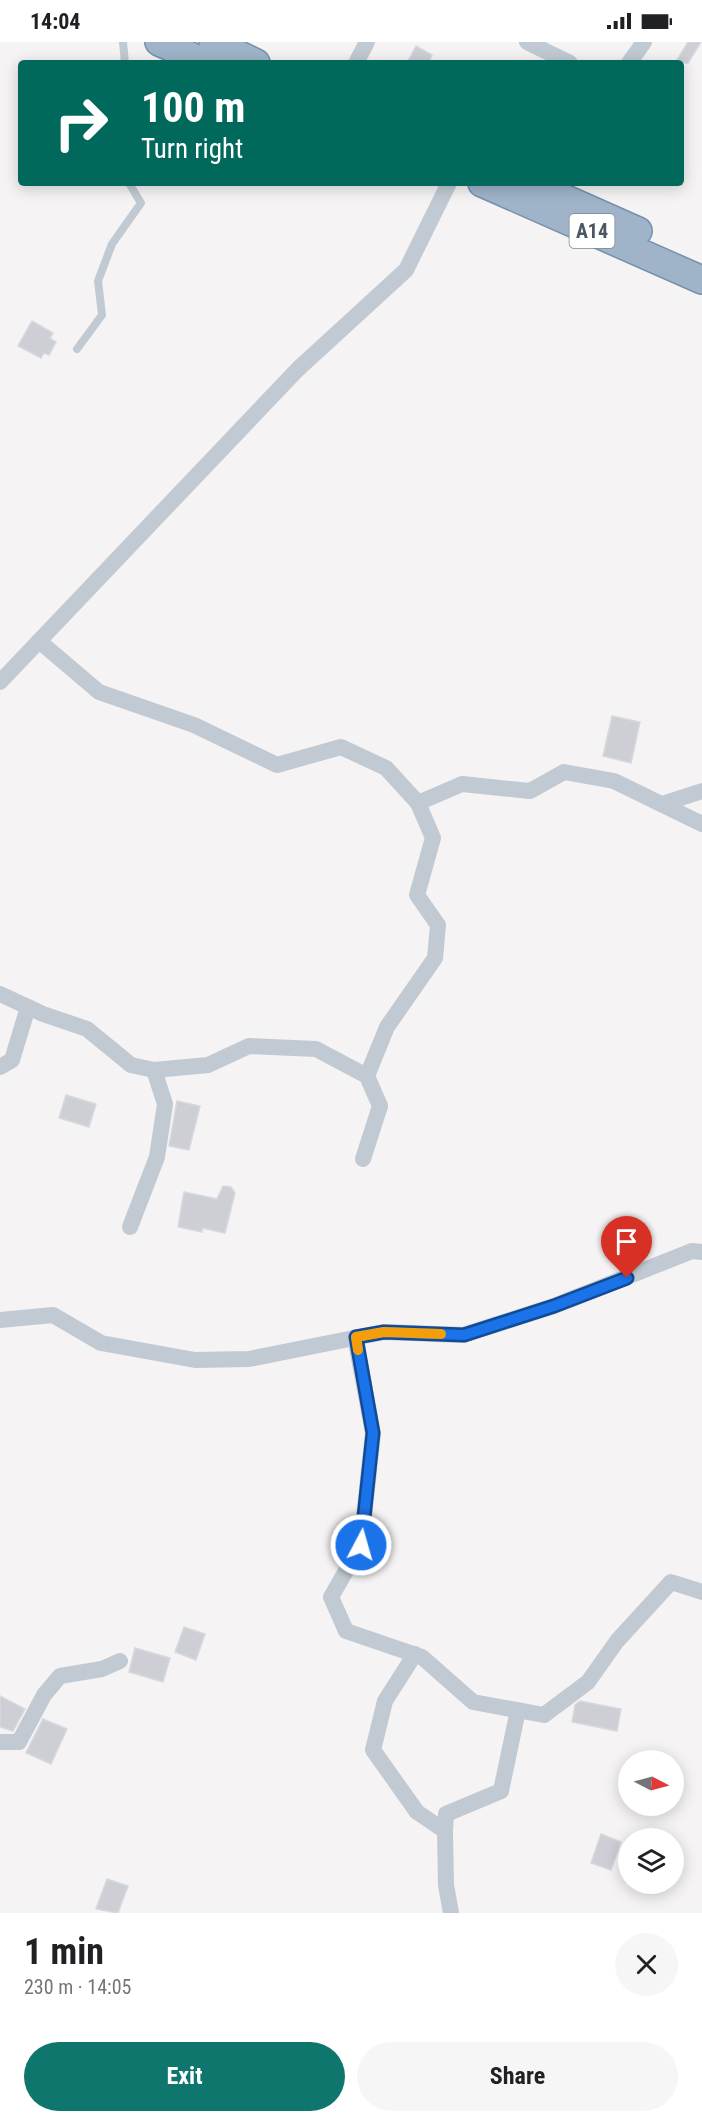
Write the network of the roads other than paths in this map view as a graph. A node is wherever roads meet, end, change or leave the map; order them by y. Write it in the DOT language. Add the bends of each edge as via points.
graph roads {
  1 [pos="123,42"];
  2 [pos="159,42"];
  3 [pos="213,42"];
  4 [pos="367,42"];
  5 [pos="527,42"];
  6 [pos="644,42"];
  7 [pos="124,60"];
  8 [pos="199,60"];
  9 [pos="250,60"];
  10 [pos="358,60"];
  11 [pos="564,60"];
  12 [pos="631,60"];
  13 [pos="131,186"];
  14 [pos="448,186"];
  15 [pos="489,186"];
  16 [pos="537,186"];
  17 [pos="702,259"];
  18 [pos="702,280"];
  19 [pos="77,349"];
  20 [pos="39,641"];
  21 [pos="0,682"];
  22 [pos="702,791"];
  23 [pos="418,803"];
  24 [pos="662,804"];
  25 [pos="702,824"];
  26 [pos="0,994"];
  27 [pos="27,1007"];
  28 [pos="0,1067"];
  29 [pos="154,1070"];
  30 [pos="367,1076"];
  31 [pos="363,1159"];
  32 [pos="130,1227"];
  33 [pos="702,1252"];
  34 [pos="0,1320"];
  35 [pos="356,1337"];
  36 [pos="702,1592"];
  37 [pos="415,1654"];
  38 [pos="120,1660"];
  39 [pos="519,1710"];
  40 [pos="0,1742"];
  41 [pos="445,1831"];
  42 [pos="451,1913"];
  1 -- 7 [label="lane"];
  2 -- 8 [label="highway"];
  3 -- 9 [label="highway"];
  4 -- 10 [label="street"];
  5 -- 11 [label="street"];
  6 -- 12 [label="street"];
  13 -- 19 [label="lane" via="141,203 112,244 98,281 102,315"];
  14 -- 20 [label="street" via="406,270 298,369"];
  15 -- 18 [label="highway, A14"];
  16 -- 17 [label="highway"];
  20 -- 21 [label="street"];
  20 -- 23 [label="street" via="99,692 194,725 277,765 341,747 386,768"];
  22 -- 24 [label="street"];
  23 -- 24 [label="street" via="462,784 530,791 564,772 614,781"];
  23 -- 30 [label="street" via="434,838 417,895 438,925 435,958 387,1027"];
  24 -- 25 [label="street"];
  26 -- 27 [label="street"];
  27 -- 28 [label="street" via="12,1060"];
  27 -- 29 [label="street" via="87,1029 131,1065"];
  29 -- 30 [label="street" via="208,1065 249,1046 260,1046 316,1049"];
  29 -- 32 [label="street" via="165,1104 157,1156"];
  30 -- 31 [label="street" via="380,1106"];
  33 -- 35 [label="street" via="692,1251 554,1306 464,1335 384,1332"];
  34 -- 35 [label="street" via="53,1315 101,1343 195,1360 249,1359"];
  35 -- 37 [label="street" via="372,1444 361,1545 331,1597 346,1631"];
  36 -- 39 [label="street" via="671,1582 617,1641 588,1682 544,1715"];
  37 -- 39 [label="street" via="473,1702"];
  37 -- 41 [label="street" via="385,1701 373,1750 417,1812"];
  38 -- 40 [label="street" via="102,1669 60,1676 44,1695 19,1742"];
  39 -- 41 [label="street" via="501,1791 446,1814"];
  41 -- 42 [label="street"];
}
